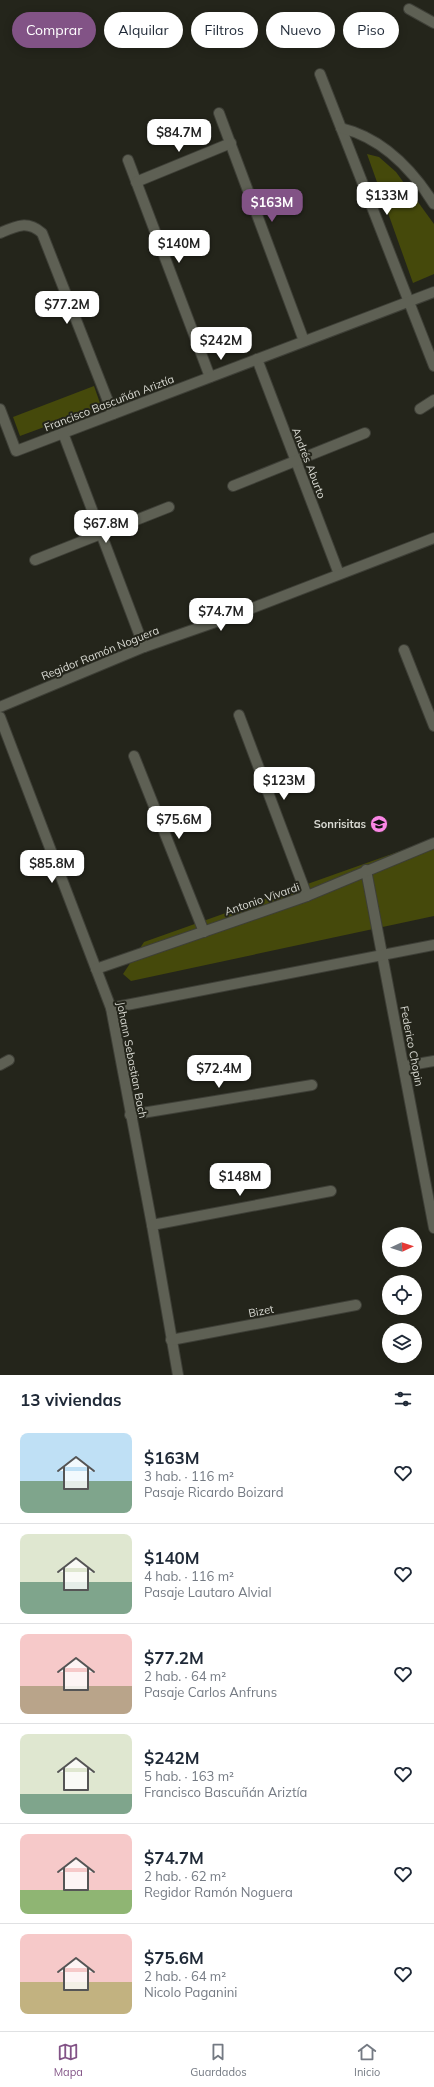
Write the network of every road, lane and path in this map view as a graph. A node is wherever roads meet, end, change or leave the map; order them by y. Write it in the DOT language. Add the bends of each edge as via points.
graph roads {
  1 [pos="409,9"];
  2 [pos="434,23"];
  3 [pos="320,74"];
  4 [pos="219,113"];
  5 [pos="341,128"];
  6 [pos="231,143"];
  7 [pos="128,160"];
  8 [pos="136,182"];
  9 [pos="434,204"];
  10 [pos="0,233"];
  11 [pos="434,292"];
  12 [pos="408,302"];
  13 [pos="304,342"];
  14 [pos="257,359"];
  15 [pos="434,366"];
  16 [pos="210,377"];
  17 [pos="434,400"];
  18 [pos="0,409"];
  19 [pos="420,409"];
  20 [pos="113,414"];
  21 [pos="63,433"];
  22 [pos="365,433"];
  23 [pos="296,461"];
  24 [pos="233,486"];
  25 [pos="169,507"];
  26 [pos="102,534"];
  27 [pos="434,538"];
  28 [pos="35,560"];
  29 [pos="339,574"];
  30 [pos="144,647"];
  31 [pos="404,650"];
  32 [pos="0,706"];
  33 [pos="239,715"];
  34 [pos="0,717"];
  35 [pos="434,726"];
  36 [pos="134,756"];
  37 [pos="434,844"];
  38 [pos="366,870"];
  39 [pos="307,896"];
  40 [pos="204,932"];
  41 [pos="434,945"];
  42 [pos="381,955"];
  43 [pos="96,969"];
  44 [pos="111,1008"];
  45 [pos="434,1061"];
  46 [pos="405,1066"];
  47 [pos="312,1085"];
  48 [pos="130,1115"];
  49 [pos="430,1174"];
  50 [pos="331,1191"];
  51 [pos="152,1225"];
  52 [pos="434,1228"];
  53 [pos="356,1305"];
  54 [pos="171,1340"];
  55 [pos="178,1375"];
  1 -- 2 [label="street"];
  3 -- 5 [label="street"];
  4 -- 6 [label="street"];
  5 -- 9 [label="street" via="364,135 390,152 418,180"];
  5 -- 12 [label="street"];
  6 -- 8 [label="street"];
  6 -- 13 [label="street"];
  7 -- 8 [label="street"];
  8 -- 16 [label="street"];
  10 -- 20 [label="street" via="20,225 31,226 42,233"];
  11 -- 12 [label="street, Francisco Bascuñán Ariztía"];
  12 -- 13 [label="street, Francisco Bascuñán Ariztía"];
  12 -- 15 [label="street"];
  13 -- 14 [label="street, Francisco Bascuñán Ariztía"];
  14 -- 16 [label="street, Francisco Bascuñán Ariztía"];
  14 -- 23 [label="street, Andrés Aburto"];
  16 -- 20 [label="street, Francisco Bascuñán Ariztía"];
  17 -- 19 [label="street"];
  18 -- 21 [label="street, Francisco Bascuñán Ariztía" via="16,451"];
  20 -- 21 [label="street, Francisco Bascuñán Ariztía"];
  21 -- 26 [label="street"];
  22 -- 23 [label="street"];
  23 -- 24 [label="street"];
  23 -- 29 [label="street, Andrés Aburto"];
  25 -- 26 [label="street"];
  26 -- 28 [label="street"];
  26 -- 30 [label="street"];
  27 -- 29 [label="street, Regidor Ramón Noguera"];
  29 -- 30 [label="street, Regidor Ramón Noguera"];
  30 -- 32 [label="street, Regidor Ramón Noguera"];
  31 -- 35 [label="street"];
  33 -- 39 [label="street"];
  34 -- 43 [label="street, Johann Sebastian Bach"];
  36 -- 40 [label="street"];
  37 -- 38 [label="street, Antonio Vivardi"];
  38 -- 39 [label="street, Antonio Vivardi"];
  38 -- 42 [label="street, Federico Chopin"];
  39 -- 40 [label="street, Antonio Vivardi"];
  40 -- 43 [label="street, Antonio Vivardi"];
  41 -- 42 [label="street"];
  42 -- 44 [label="street"];
  42 -- 46 [label="street, Federico Chopin"];
  43 -- 44 [label="street, Johann Sebastian Bach"];
  44 -- 48 [label="street, Johann Sebastian Bach"];
  45 -- 46 [label="street"];
  46 -- 49 [label="street, Federico Chopin"];
  47 -- 48 [label="street"];
  48 -- 51 [label="street, Johann Sebastian Bach"];
  49 -- 52 [label="street, Federico Chopin"];
  50 -- 51 [label="street"];
  51 -- 54 [label="street, Johann Sebastian Bach"];
  53 -- 54 [label="street, Bizet"];
  54 -- 55 [label="street, Johann Sebastian Bach"];
}
